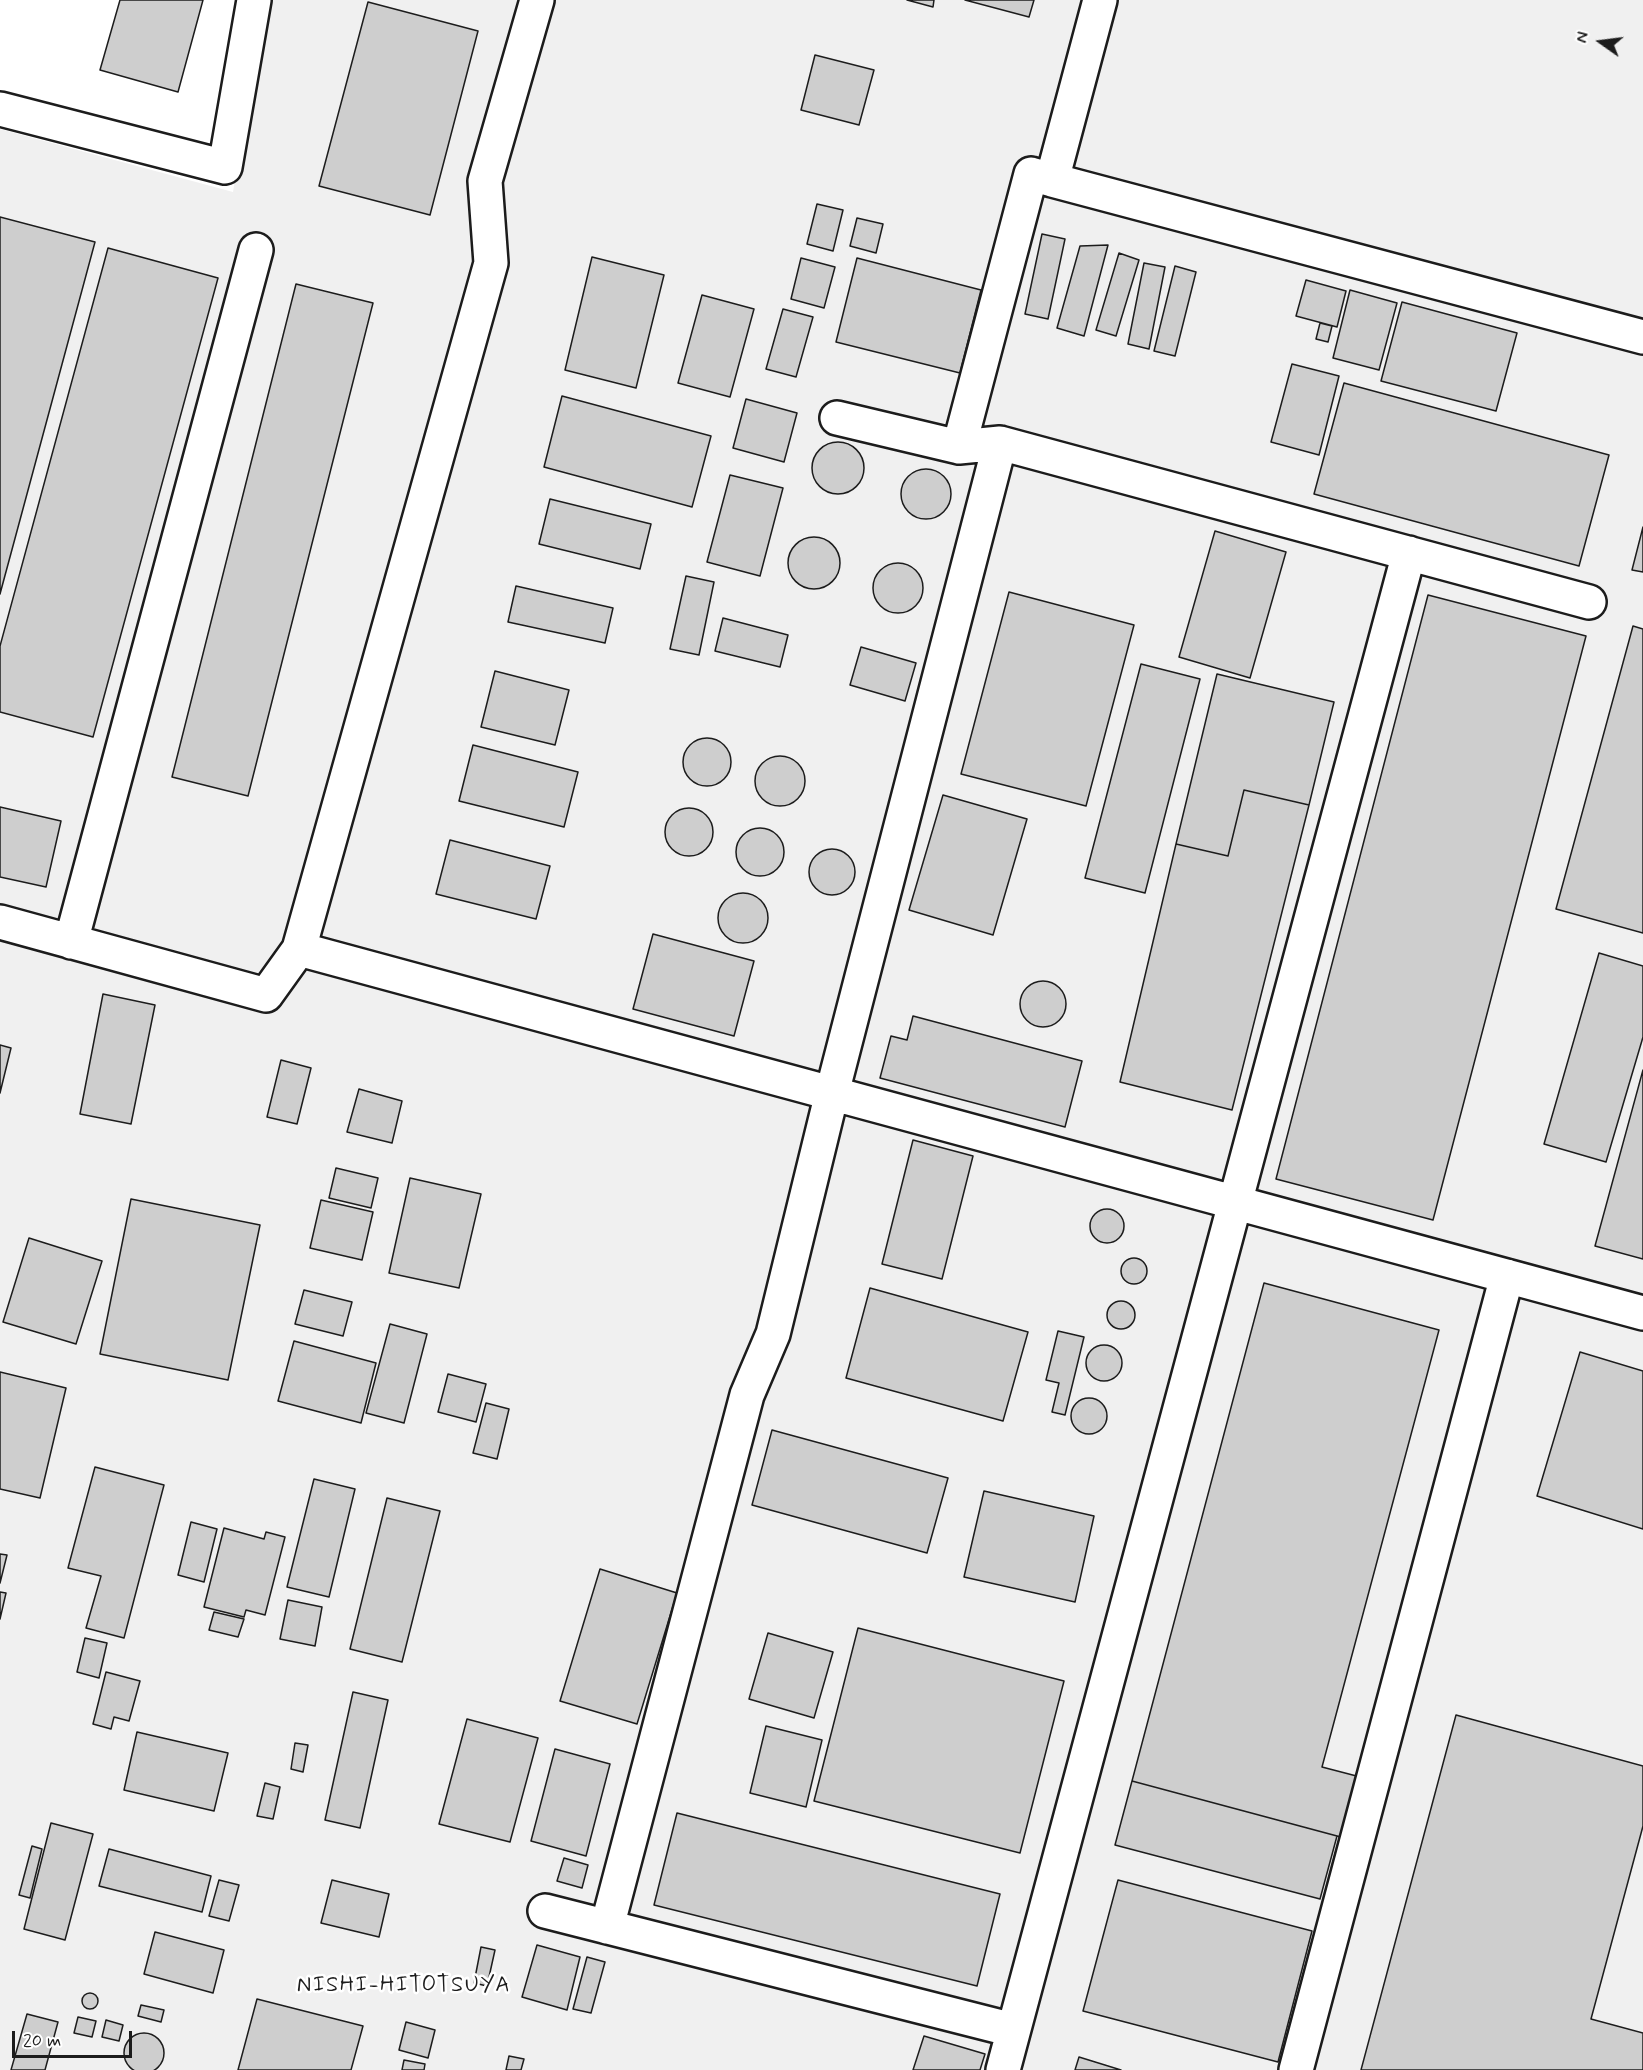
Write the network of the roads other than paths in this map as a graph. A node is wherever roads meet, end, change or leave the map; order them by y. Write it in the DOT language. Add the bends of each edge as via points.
graph roads {
  1 [pos="254,0"];
  2 [pos="537,0"];
  3 [pos="1100,0"];
  4 [pos="0,109"];
  5 [pos="1052,180"];
  6 [pos="256,250"];
  7 [pos="1643,337"];
  8 [pos="837,418"];
  9 [pos="1000,443"];
  10 [pos="959,447"];
  11 [pos="1409,553"];
  12 [pos="1588,602"];
  13 [pos="0,922"];
  14 [pos="71,942"];
  15 [pos="299,949"];
  16 [pos="832,1094"];
  17 [pos="1235,1202"];
  18 [pos="1506,1276"];
  19 [pos="1643,1312"];
  20 [pos="545,1911"];
  21 [pos="606,1927"];
  22 [pos="1013,2030"];
  23 [pos="1003,2070"];
  24 [pos="1296,2070"];
  1 -- 4 [label="street" via="225,167"];
  2 -- 15 [label="street" via="486,181 491,262"];
  3 -- 5 [label="street"];
  5 -- 7 [label="street"];
  5 -- 10 [label="street" via="1031,174"];
  6 -- 14 [label="street"];
  8 -- 10 [label="street"];
  9 -- 10 [label="street"];
  9 -- 11 [label="street"];
  9 -- 16 [label="street"];
  11 -- 12 [label="street"];
  11 -- 17 [label="street"];
  13 -- 14 [label="street"];
  14 -- 15 [label="street" via="266,995"];
  15 -- 16 [label="street"];
  16 -- 17 [label="street"];
  16 -- 21 [label="street" via="774,1334 747,1395"];
  17 -- 18 [label="street"];
  17 -- 22 [label="street"];
  18 -- 19 [label="street"];
  18 -- 24 [label="street"];
  20 -- 21 [label="street"];
  21 -- 22 [label="street"];
  22 -- 23 [label="street"];
}
